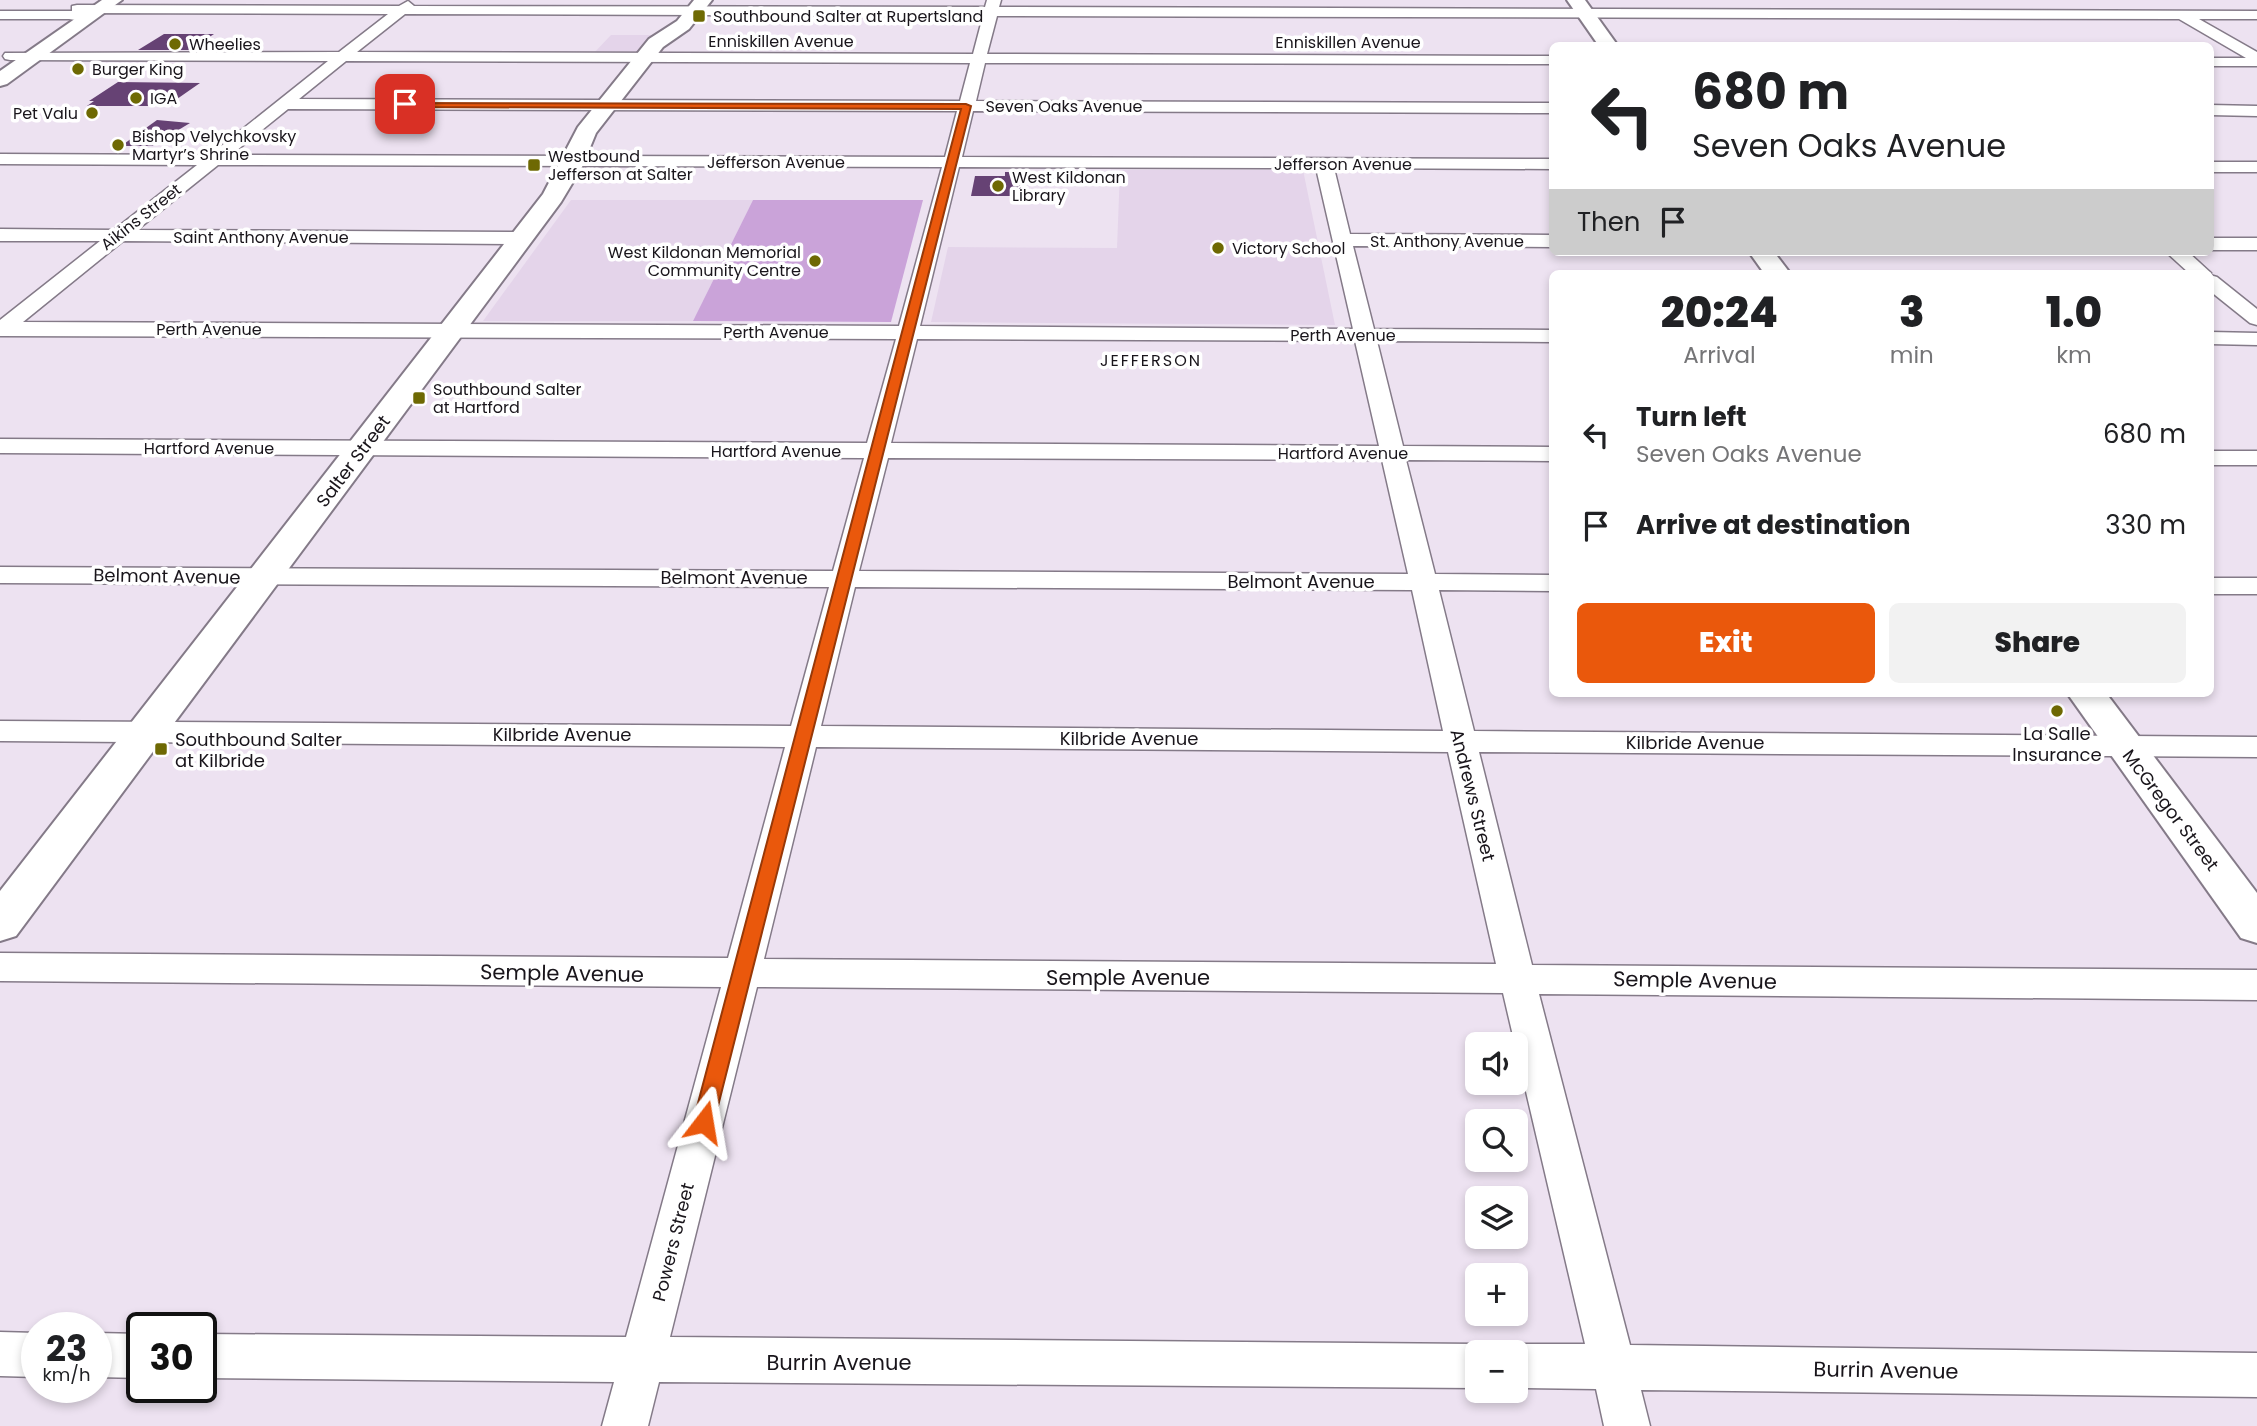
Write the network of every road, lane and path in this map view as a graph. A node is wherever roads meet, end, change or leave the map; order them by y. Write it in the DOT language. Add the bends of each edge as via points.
graph roads {
  1 [pos="2157,0"];
  2 [pos="409,5"];
  3 [pos="700,5"];
  4 [pos="992,6"];
  5 [pos="1581,6"];
  6 [pos="85,12"];
  7 [pos="0,15"];
  8 [pos="2182,15"];
  9 [pos="2257,15"];
  10 [pos="0,21"];
  11 [pos="1606,42"];
  12 [pos="35,56"];
  13 [pos="342,57"];
  14 [pos="643,57"];
  15 [pos="979,59"];
  16 [pos="5,60"];
  17 [pos="2257,60"];
  18 [pos="1549,61"];
  19 [pos="2214,62"];
  20 [pos="0,80"];
  21 [pos="282,104"];
  22 [pos="607,105"];
  23 [pos="966,106"];
  24 [pos="1549,108"];
  25 [pos="2214,110"];
  26 [pos="2257,111"];
  27 [pos="0,159"];
  28 [pos="214,159"];
  29 [pos="573,162"];
  30 [pos="952,162"];
  31 [pos="1324,164"];
  32 [pos="1549,164"];
  33 [pos="2214,167"];
  34 [pos="2257,167"];
  35 [pos="0,235"];
  36 [pos="117,236"];
  37 [pos="522,238"];
  38 [pos="1342,240"];
  39 [pos="1549,241"];
  40 [pos="2214,243"];
  41 [pos="2257,244"];
  42 [pos="1764,256"];
  43 [pos="2181,256"];
  44 [pos="1775,270"];
  45 [pos="2197,270"];
  46 [pos="2214,284"];
  47 [pos="2257,319"];
  48 [pos="1,329"];
  49 [pos="452,331"];
  50 [pos="908,333"];
  51 [pos="1365,335"];
  52 [pos="1549,336"];
  53 [pos="2214,338"];
  54 [pos="2257,339"];
  55 [pos="0,446"];
  56 [pos="362,448"];
  57 [pos="877,452"];
  58 [pos="1391,453"];
  59 [pos="1549,454"];
  60 [pos="2214,458"];
  61 [pos="2257,458"];
  62 [pos="0,575"];
  63 [pos="264,577"];
  64 [pos="845,577"];
  65 [pos="1423,582"];
  66 [pos="1549,583"];
  67 [pos="2214,586"];
  68 [pos="2257,586"];
  69 [pos="2089,697"];
  70 [pos="0,731"];
  71 [pos="146,732"];
  72 [pos="804,736"];
  73 [pos="1460,740"];
  74 [pos="2123,745"];
  75 [pos="2257,747"];
  76 [pos="0,924"];
  77 [pos="2257,926"];
  78 [pos="0,967"];
  79 [pos="742,975"];
  80 [pos="1517,978"];
  81 [pos="2257,985"];
  82 [pos="0,1354"];
  83 [pos="21,1354"];
  84 [pos="217,1356"];
  85 [pos="642,1360"];
  86 [pos="1465,1366"];
  87 [pos="1528,1366"];
  88 [pos="1613,1367"];
  89 [pos="2257,1375"];
  90 [pos="625,1426"];
  91 [pos="1627,1426"];
  1 -- 8 [label="street"];
  2 -- 3 [label="street"];
  2 -- 6 [label="street"];
  2 -- 13 [label="street, Aikins Street"];
  3 -- 4 [label="street"];
  3 -- 14 [label="main road, Salter Street"];
  4 -- 5 [label="street"];
  4 -- 15 [label="street, Powers Street"];
  5 -- 8 [label="street"];
  5 -- 11 [label="main road"];
  6 -- 7 [label="street"];
  6 -- 10 [label="street"];
  6 -- 12 [label="main road"];
  6 -- 16 [label="main road"];
  8 -- 9 [label="street"];
  8 -- 17 [label="street"];
  12 -- 13 [label="street, Enniskillen Avenue"];
  12 -- 16 [label="street, Enniskillen Avenue"];
  12 -- 20 [label="main road"];
  13 -- 14 [label="street, Enniskillen Avenue"];
  13 -- 21 [label="street, Aikins Street"];
  14 -- 15 [label="street, Enniskillen Avenue"];
  14 -- 22 [label="main road, Salter Street"];
  15 -- 18 [label="street, Enniskillen Avenue"];
  15 -- 23 [label="street, Powers Street"];
  17 -- 19 [label="street"];
  21 -- 22 [label="street, Seven Oaks Avenue"];
  21 -- 28 [label="street, Aikins Street"];
  22 -- 23 [label="street, Seven Oaks Avenue"];
  22 -- 29 [label="main road, Salter Street" via="586,132"];
  23 -- 24 [label="street, Seven Oaks Avenue"];
  23 -- 30 [label="street, Powers Street"];
  25 -- 26 [label="street"];
  27 -- 28 [label="street, Jefferson Avenue"];
  28 -- 29 [label="street, Jefferson Avenue"];
  28 -- 36 [label="street, Aikins Street"];
  29 -- 30 [label="street, Jefferson Avenue"];
  29 -- 37 [label="main road, Salter Street"];
  30 -- 31 [label="street, Jefferson Avenue"];
  30 -- 50 [label="street, Powers Street"];
  31 -- 32 [label="street, Jefferson Avenue"];
  31 -- 38 [label="street, Andrews Street"];
  33 -- 34 [label="street"];
  35 -- 36 [label="street, Saint Anthony Avenue"];
  36 -- 37 [label="street, Saint Anthony Avenue"];
  36 -- 48 [label="street, Aikins Street"];
  37 -- 49 [label="main road, Salter Street"];
  38 -- 39 [label="street, St. Anthony Avenue"];
  38 -- 51 [label="street, Andrews Street"];
  40 -- 41 [label="street"];
  42 -- 44 [label="main road"];
  43 -- 45 [label="street"];
  46 -- 47 [label="street"];
  48 -- 49 [label="street, Perth Avenue"];
  49 -- 50 [label="street, Perth Avenue"];
  49 -- 56 [label="main road, Salter Street"];
  50 -- 51 [label="street, Perth Avenue"];
  50 -- 57 [label="street, Powers Street"];
  51 -- 52 [label="street, Perth Avenue"];
  51 -- 58 [label="street, Andrews Street"];
  53 -- 54 [label="street"];
  55 -- 56 [label="street, Hartford Avenue"];
  56 -- 57 [label="street, Hartford Avenue"];
  56 -- 63 [label="main road, Salter Street"];
  57 -- 58 [label="street, Hartford Avenue"];
  57 -- 64 [label="street, Powers Street"];
  58 -- 59 [label="street, Hartford Avenue"];
  58 -- 65 [label="street, Andrews Street"];
  60 -- 61 [label="street"];
  62 -- 63 [label="street, Belmont Avenue"];
  63 -- 64 [label="street, Belmont Avenue"];
  63 -- 71 [label="main road, Salter Street"];
  64 -- 65 [label="street, Belmont Avenue"];
  64 -- 72 [label="street, Powers Street"];
  65 -- 66 [label="street, Belmont Avenue"];
  65 -- 73 [label="street, Andrews Street"];
  67 -- 68 [label="street"];
  69 -- 74 [label="main road, McGregor Street"];
  70 -- 71 [label="street, Kilbride Avenue"];
  71 -- 72 [label="street, Kilbride Avenue"];
  71 -- 76 [label="main road, Salter Street"];
  72 -- 73 [label="street, Kilbride Avenue"];
  72 -- 79 [label="street, Powers Street"];
  73 -- 74 [label="street, Kilbride Avenue"];
  73 -- 80 [label="street, Andrews Street"];
  74 -- 75 [label="street, Kilbride Avenue"];
  74 -- 77 [label="main road, McGregor Street"];
  78 -- 79 [label="street, Semple Avenue"];
  79 -- 80 [label="street, Semple Avenue"];
  79 -- 85 [label="street, Powers Street"];
  80 -- 81 [label="street, Semple Avenue"];
  80 -- 88 [label="street, Andrews Street"];
  82 -- 83 [label="street"];
  84 -- 85 [label="street, Burrin Avenue"];
  85 -- 86 [label="street, Burrin Avenue"];
  85 -- 90 [label="street, Powers Street"];
  87 -- 88 [label="street, Burrin Avenue"];
  88 -- 89 [label="street, Burrin Avenue"];
  88 -- 91 [label="street, Andrews Street"];
}
